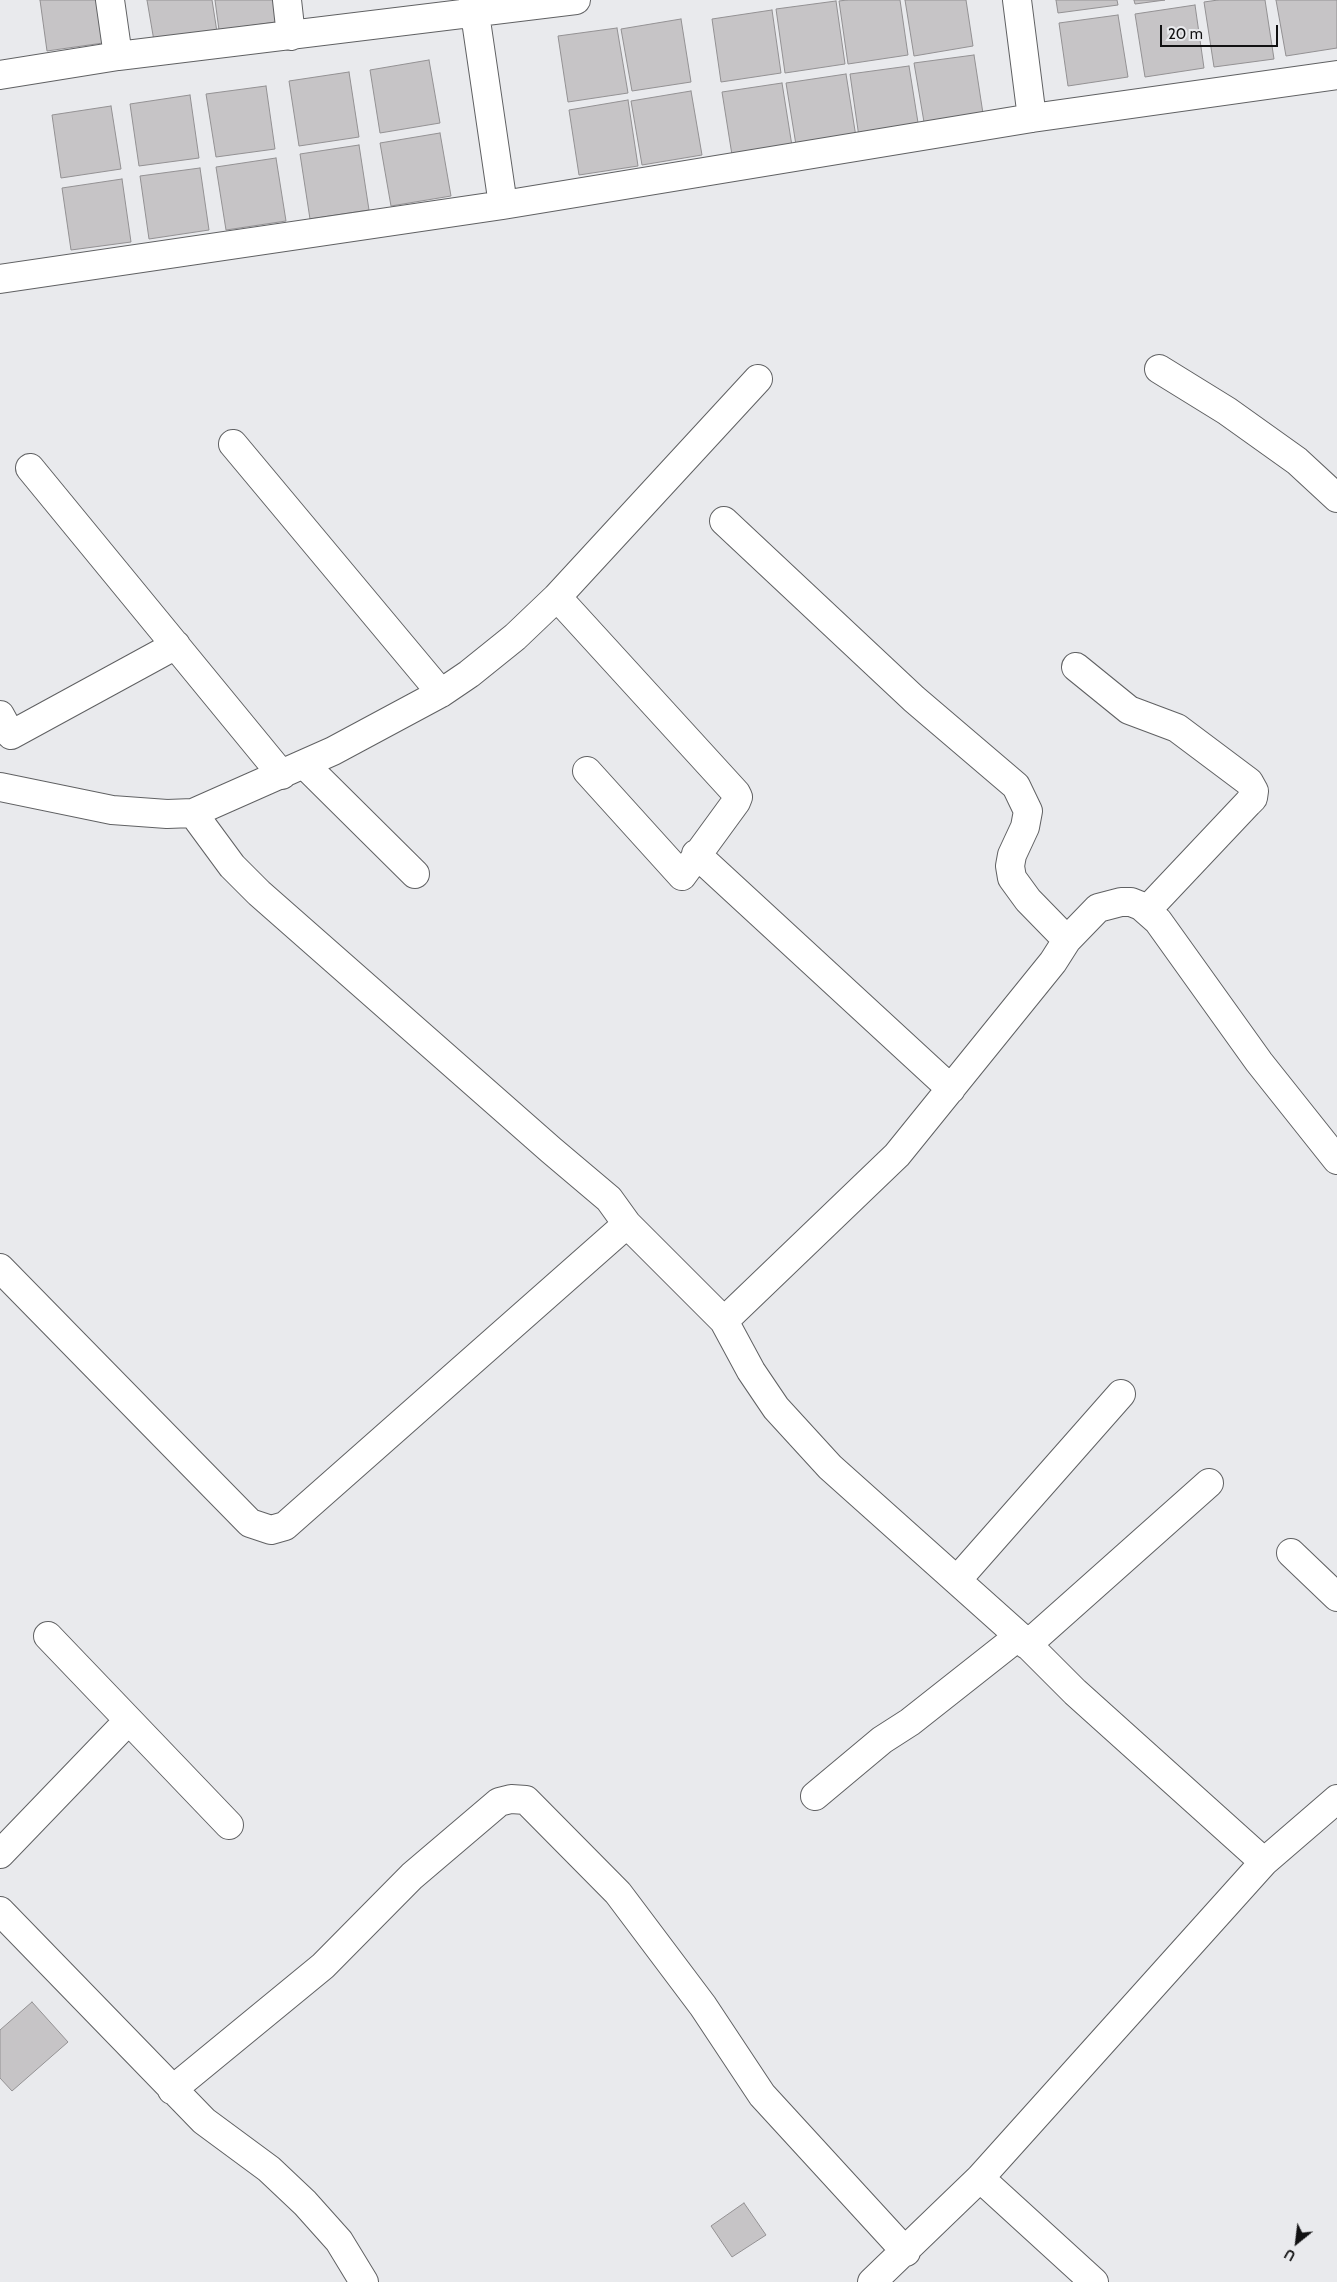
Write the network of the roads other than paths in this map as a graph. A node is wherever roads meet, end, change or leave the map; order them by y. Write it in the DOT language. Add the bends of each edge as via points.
graph roads {
  1 [pos="110,0"];
  2 [pos="287,0"];
  3 [pos="576,0"];
  4 [pos="1017,0"];
  5 [pos="473,6"];
  6 [pos="290,36"];
  7 [pos="118,56"];
  8 [pos="0,75"];
  9 [pos="1337,75"];
  10 [pos="1032,118"];
  11 [pos="503,205"];
  12 [pos="0,279"];
  13 [pos="1159,369"];
  14 [pos="758,379"];
  15 [pos="233,444"];
  16 [pos="30,468"];
  17 [pos="1337,498"];
  18 [pos="724,521"];
  19 [pos="557,597"];
  20 [pos="176,645"];
  21 [pos="1076,667"];
  22 [pos="440,693"];
  23 [pos="0,715"];
  24 [pos="293,770"];
  25 [pos="587,771"];
  26 [pos="0,786"];
  27 [pos="193,813"];
  28 [pos="696,854"];
  29 [pos="415,874"];
  30 [pos="1147,910"];
  31 [pos="1067,940"];
  32 [pos="951,1089"];
  33 [pos="1337,1160"];
  34 [pos="627,1224"];
  35 [pos="2,1275"];
  36 [pos="724,1321"];
  37 [pos="1120,1394"];
  38 [pos="1208,1483"];
  39 [pos="1291,1553"];
  40 [pos="957,1580"];
  41 [pos="1337,1597"];
  42 [pos="48,1636"];
  43 [pos="1023,1641"];
  44 [pos="128,1721"];
  45 [pos="815,1796"];
  46 [pos="1337,1799"];
  47 [pos="229,1824"];
  48 [pos="0,1854"];
  49 [pos="1264,1862"];
  50 [pos="0,1911"];
  51 [pos="172,2090"];
  52 [pos="980,2178"];
  53 [pos="906,2252"];
  54 [pos="364,2282"];
  55 [pos="872,2282"];
  56 [pos="1094,2282"];
  1 -- 7 [label="street"];
  2 -- 6 [label="street"];
  3 -- 5 [label="street"];
  4 -- 10 [label="street"];
  5 -- 6 [label="street"];
  5 -- 11 [label="street"];
  6 -- 7 [label="street"];
  7 -- 8 [label="street"];
  9 -- 10 [label="street"];
  10 -- 11 [label="street"];
  11 -- 12 [label="street"];
  13 -- 17 [label="street" via="1227,411 1297,461"];
  14 -- 19 [label="street"];
  15 -- 22 [label="street"];
  16 -- 20 [label="street"];
  18 -- 31 [label="street" via="914,699 1016,786 1028,811 1012,855 1012,878 1028,900"];
  19 -- 22 [label="street" via="470,674"];
  19 -- 28 [label="street" via="736,793 738,797 732,809"];
  20 -- 23 [label="street" via="12,735"];
  20 -- 24 [label="street"];
  21 -- 30 [label="street" via="1129,710 1177,728 1249,782 1254,791 1253,798"];
  22 -- 24 [label="street"];
  24 -- 27 [label="street"];
  24 -- 29 [label="street"];
  25 -- 28 [label="street" via="682,876"];
  26 -- 27 [label="street" via="112,810"];
  27 -- 34 [label="street" via="232,866 259,893 609,1199"];
  28 -- 32 [label="street"];
  30 -- 31 [label="street" via="1131,902 1098,908"];
  30 -- 33 [label="street"];
  31 -- 32 [label="street"];
  32 -- 36 [label="street" via="897,1155"];
  34 -- 35 [label="street" via="285,1526 271,1530 250,1524"];
  34 -- 36 [label="street"];
  36 -- 40 [label="street" via="751,1372 776,1408 830,1467"];
  37 -- 40 [label="street"];
  38 -- 43 [label="street"];
  39 -- 41 [label="street"];
  40 -- 43 [label="street"];
  42 -- 44 [label="street"];
  43 -- 45 [label="street" via="882,1740"];
  43 -- 49 [label="street"];
  44 -- 47 [label="street"];
  44 -- 48 [label="street"];
  46 -- 49 [label="street"];
  49 -- 52 [label="street"];
  50 -- 51 [label="street"];
  51 -- 53 [label="street" via="323,1966 412,1876 499,1802 526,1800 618,1893 703,2006 762,2095"];
  51 -- 54 [label="street" via="204,2121 269,2169 305,2203 339,2241"];
  52 -- 53 [label="street"];
  52 -- 56 [label="street"];
  53 -- 55 [label="street"];
}
